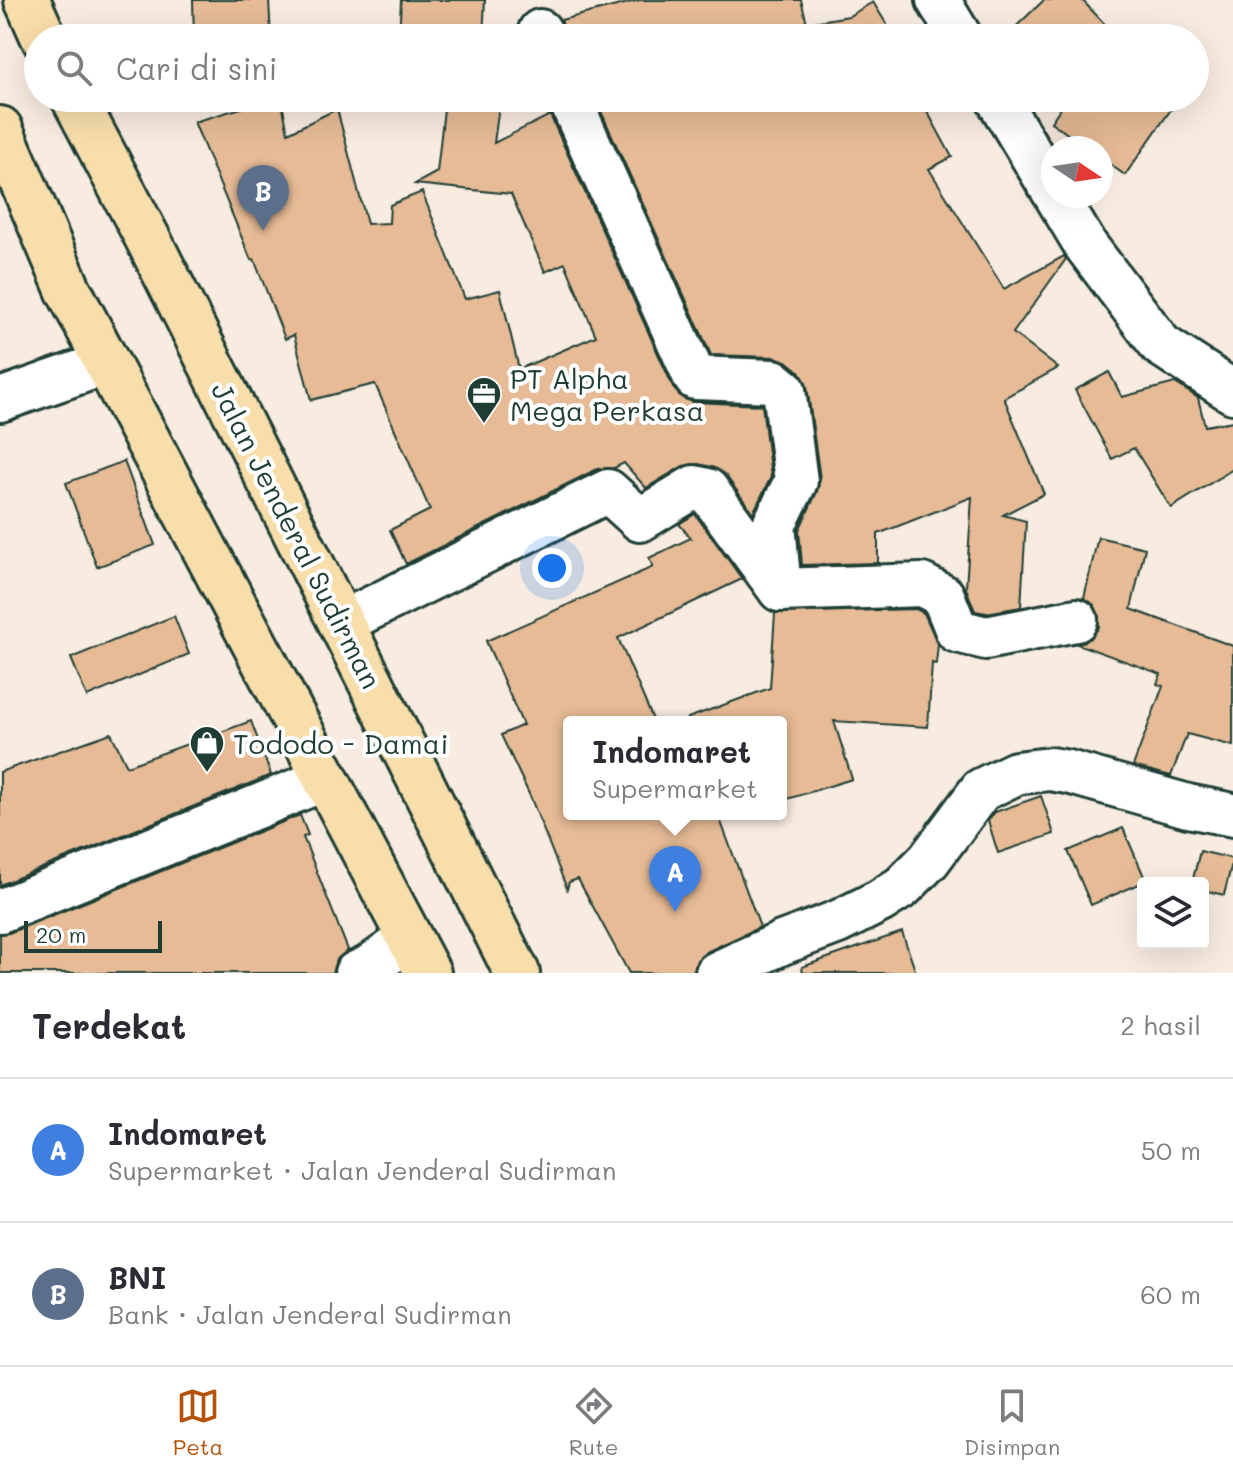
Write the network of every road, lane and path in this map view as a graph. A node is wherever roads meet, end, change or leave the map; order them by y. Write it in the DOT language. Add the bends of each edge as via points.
graph roads {
  1 [pos="27,0"];
  2 [pos="938,0"];
  3 [pos="38,24"];
  4 [pos="953,24"];
  5 [pos="81,112"];
  6 [pos="575,112"];
  7 [pos="1005,112"];
  8 [pos="0,129"];
  9 [pos="1041,171"];
  10 [pos="1063,208"];
  11 [pos="106,363"];
  12 [pos="1233,392"];
  13 [pos="0,400"];
  14 [pos="780,590"];
  15 [pos="1076,620"];
  16 [pos="341,623"];
  17 [pos="325,779"];
  18 [pos="1233,815"];
  19 [pos="0,911"];
  20 [pos="419,956"];
  21 [pos="356,973"];
  22 [pos="517,973"];
  23 [pos="717,973"];
  1 -- 3 [label="highway"];
  2 -- 4 [label="street"];
  5 -- 16 [label="highway, Jalan Jenderal Sudirman"];
  6 -- 14 [label="street" via="695,378 773,381 784,390 796,481 774,525"];
  7 -- 9 [label="street"];
  8 -- 11 [label="highway" via="68,289"];
  10 -- 12 [label="street" via="1161,345"];
  11 -- 13 [label="street"];
  11 -- 17 [label="highway"];
  14 -- 15 [label="street" via="922,585 943,596 957,631 986,638"];
  14 -- 16 [label="street" via="707,490 694,487 640,520 608,491"];
  16 -- 22 [label="highway, Jalan Jenderal Sudirman"];
  17 -- 19 [label="street"];
  17 -- 20 [label="highway"];
  18 -- 23 [label="street" via="1068,772 1016,773 981,790 902,887 838,922"];
  20 -- 21 [label="street"];
}
